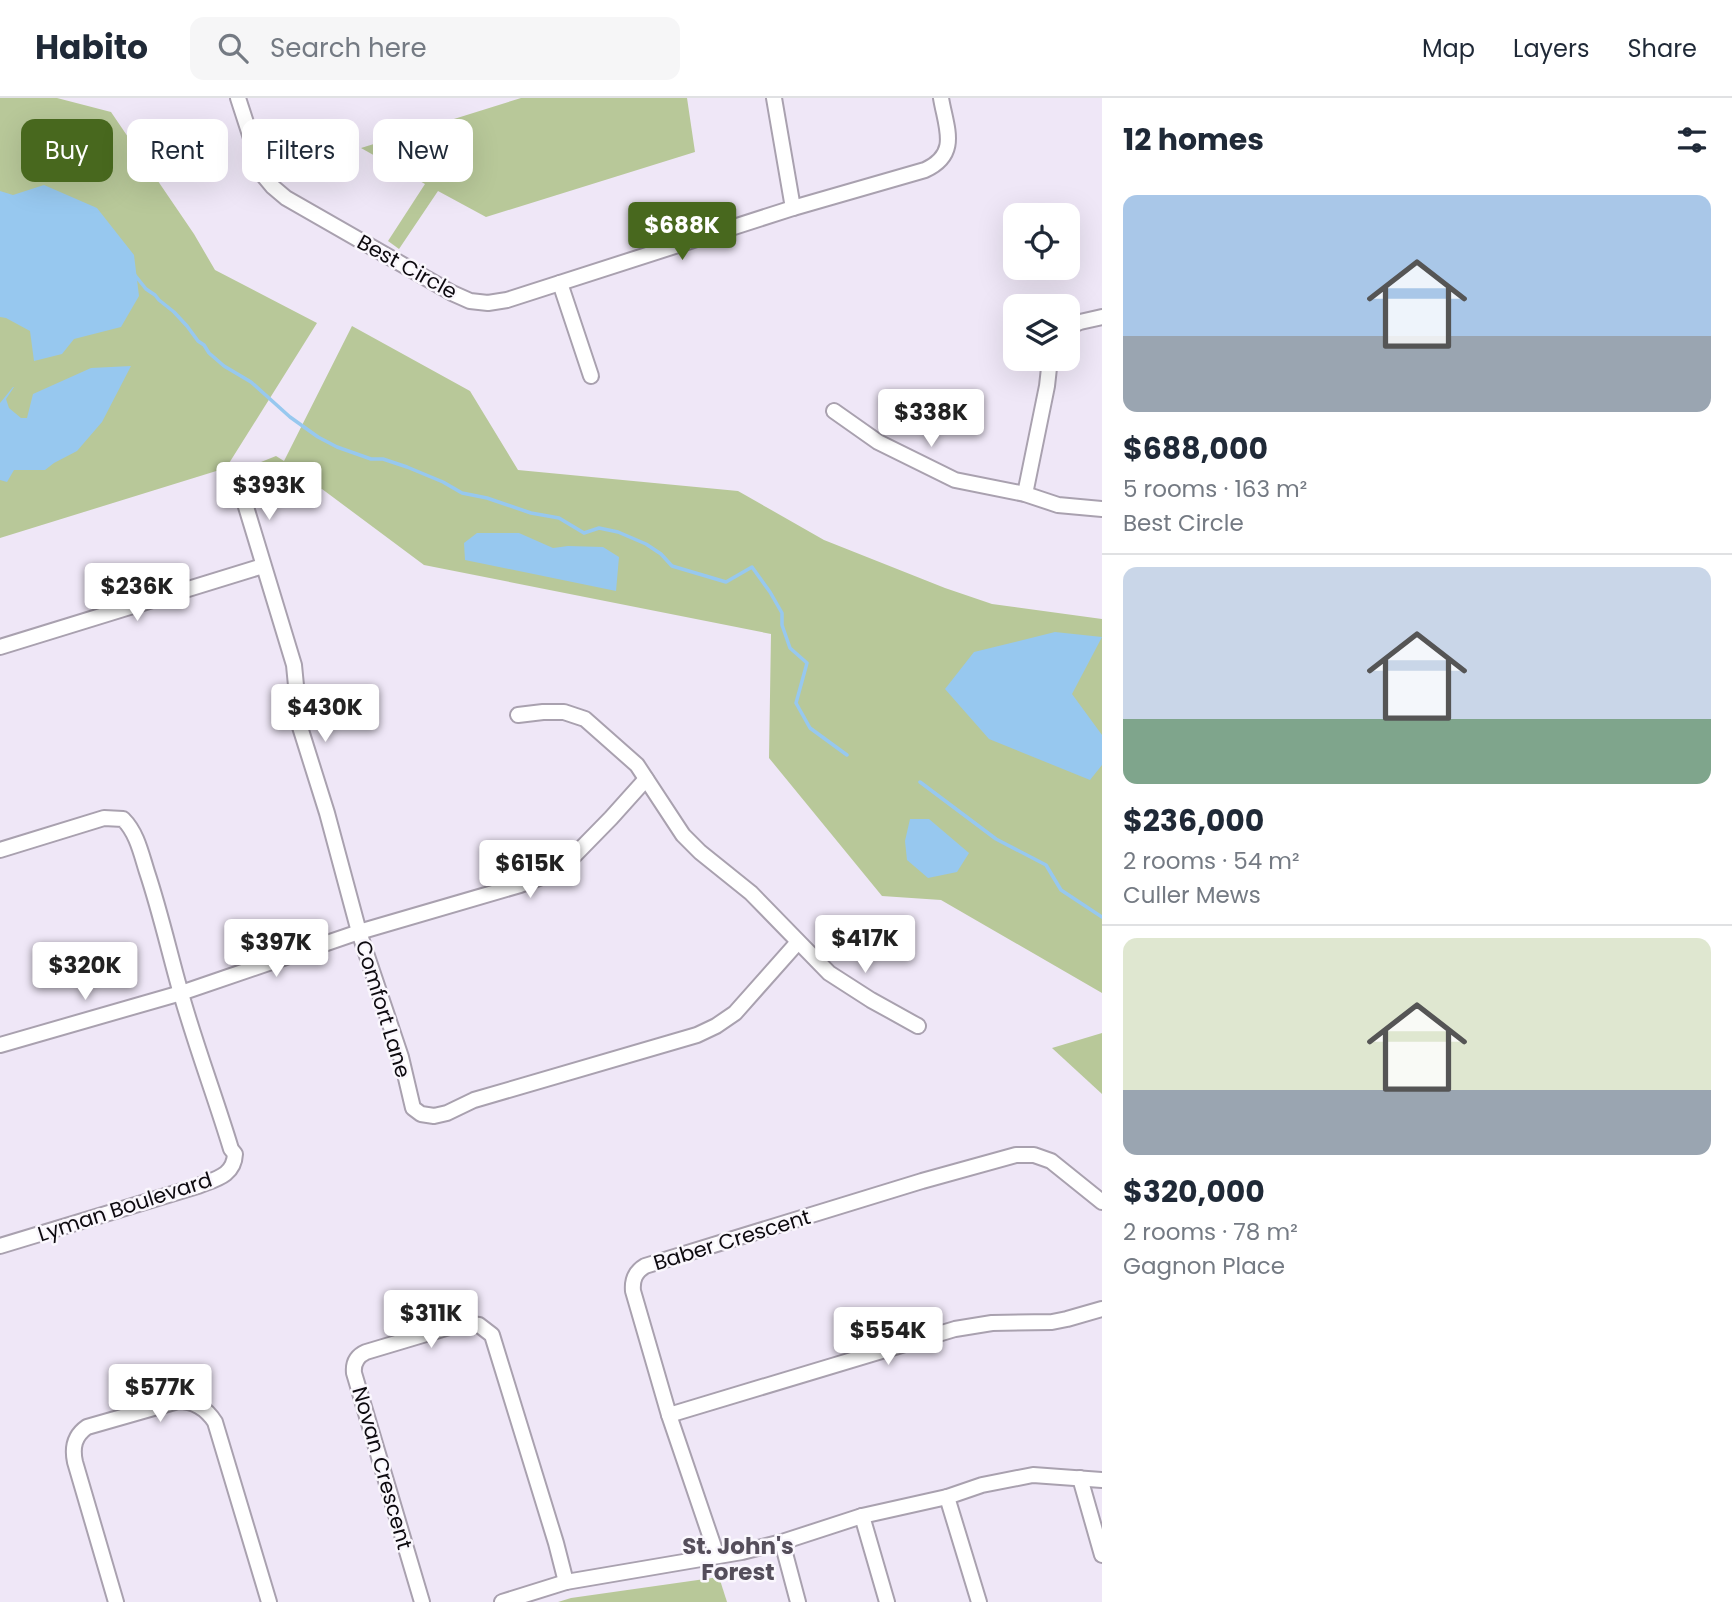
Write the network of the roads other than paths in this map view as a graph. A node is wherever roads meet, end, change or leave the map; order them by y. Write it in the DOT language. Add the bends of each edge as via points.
graph roads {
  1 [pos="774,98"];
  2 [pos="941,98"];
  3 [pos="244,99"];
  4 [pos="793,208"];
  5 [pos="561,284"];
  6 [pos="1102,317"];
  7 [pos="1080,322"];
  8 [pos="1048,371"];
  9 [pos="591,376"];
  10 [pos="834,411"];
  11 [pos="240,487"];
  12 [pos="1025,494"];
  13 [pos="1102,509"];
  14 [pos="263,566"];
  15 [pos="0,647"];
  16 [pos="518,715"];
  17 [pos="646,779"];
  18 [pos="0,850"];
  19 [pos="359,932"];
  20 [pos="798,942"];
  21 [pos="181,993"];
  22 [pos="918,1026"];
  23 [pos="0,1045"];
  24 [pos="1102,1202"];
  25 [pos="0,1246"];
  26 [pos="1102,1309"];
  27 [pos="669,1415"];
  28 [pos="1080,1478"];
  29 [pos="1102,1480"];
  30 [pos="947,1497"];
  31 [pos="862,1516"];
  32 [pos="782,1542"];
  33 [pos="1102,1555"];
  34 [pos="717,1556"];
  35 [pos="566,1582"];
  36 [pos="116,1602"];
  37 [pos="269,1602"];
  38 [pos="422,1602"];
  39 [pos="502,1602"];
  40 [pos="798,1602"];
  41 [pos="887,1602"];
  42 [pos="979,1602"];
  1 -- 4 [label="street"];
  2 -- 4 [label="street, Best Circle" via="948,146 936,165"];
  3 -- 5 [label="street, Best Circle" via="263,175 286,198 325,222 471,301 507,300"];
  4 -- 5 [label="street, Best Circle"];
  5 -- 9 [label="street"];
  6 -- 7 [label="street"];
  8 -- 12 [label="street"];
  10 -- 12 [label="street" via="878,442 955,480"];
  11 -- 14 [label="street, Comfort Lane"];
  12 -- 13 [label="street" via="1058,505"];
  14 -- 15 [label="street"];
  14 -- 19 [label="street, Comfort Lane" via="294,665 300,727"];
  16 -- 17 [label="street" via="564,712 585,719 637,765"];
  17 -- 19 [label="street" via="586,845 554,871"];
  17 -- 20 [label="street" via="683,835"];
  18 -- 21 [label="street" via="104,818 123,818 138,844"];
  19 -- 20 [label="street, Comfort Lane" via="401,1056 413,1108 434,1116 716,1026 735,1013"];
  19 -- 21 [label="street"];
  20 -- 22 [label="street" via="830,973"];
  21 -- 23 [label="street"];
  21 -- 25 [label="street, Lyman Boulevard" via="235,1154 233,1166 225,1175 198,1186"];
  24 -- 27 [label="street, Baber Crescent" via="1051,1161 1020,1154 645,1266 635,1275 633,1287"];
  26 -- 27 [label="street" via="1067,1320 955,1329"];
  27 -- 34 [label="street, Baber Crescent"];
  28 -- 29 [label="street"];
  28 -- 30 [label="street" via="1033,1475"];
  28 -- 33 [label="street"];
  30 -- 31 [label="street"];
  30 -- 42 [label="street"];
  31 -- 32 [label="street"];
  31 -- 41 [label="street"];
  32 -- 34 [label="street"];
  32 -- 40 [label="street"];
  34 -- 35 [label="street"];
  35 -- 38 [label="street, Novan Crescent" via="492,1335 479,1325 463,1323 364,1352 354,1366"];
  35 -- 39 [label="street"];
  36 -- 37 [label="street" via="74,1460 74,1444 87,1427 178,1401 198,1405 215,1422"];
}
